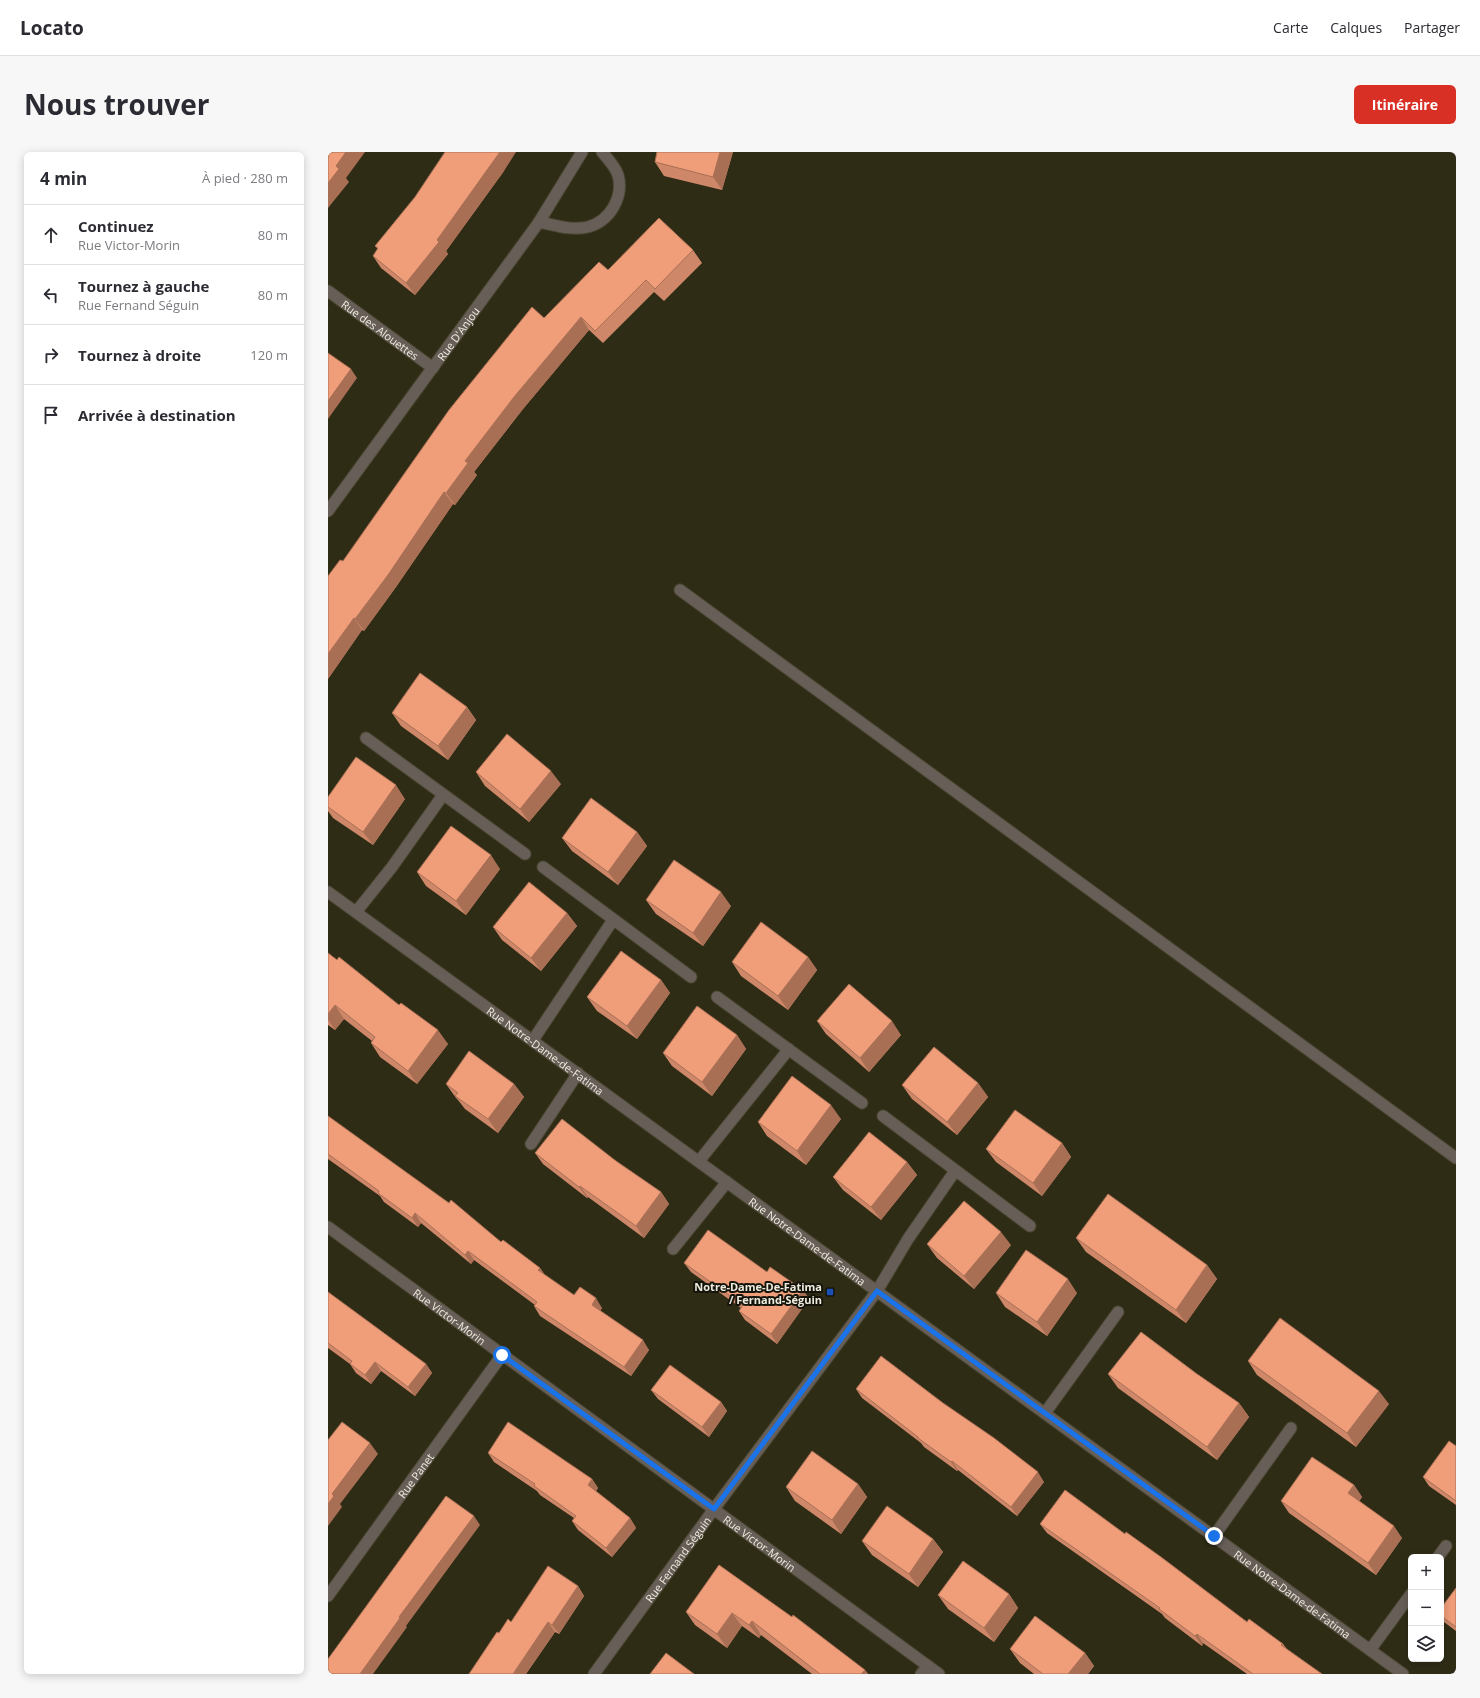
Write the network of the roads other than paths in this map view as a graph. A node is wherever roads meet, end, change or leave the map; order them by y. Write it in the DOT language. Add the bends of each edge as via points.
graph roads {
  1 [pos="582,152"];
  2 [pos="602,152"];
  3 [pos="539,222"];
  4 [pos="328,291"];
  5 [pos="433,368"];
  6 [pos="328,511"];
  7 [pos="680,590"];
  8 [pos="366,738"];
  9 [pos="442,794"];
  10 [pos="525,854"];
  11 [pos="544,867"];
  12 [pos="328,892"];
  13 [pos="356,912"];
  14 [pos="613,920"];
  15 [pos="691,977"];
  16 [pos="717,997"];
  17 [pos="533,1040"];
  18 [pos="789,1049"];
  19 [pos="578,1073"];
  20 [pos="862,1103"];
  21 [pos="883,1116"];
  22 [pos="531,1144"];
  23 [pos="1456,1158"];
  24 [pos="699,1161"];
  25 [pos="955,1171"];
  26 [pos="727,1182"];
  27 [pos="1030,1226"];
  28 [pos="328,1227"];
  29 [pos="673,1250"];
  30 [pos="877,1291"];
  31 [pos="1118,1312"];
  32 [pos="502,1355"];
  33 [pos="1046,1413"];
  34 [pos="1291,1428"];
  35 [pos="714,1509"];
  36 [pos="1214,1536"];
  37 [pos="1446,1546"];
  38 [pos="1440,1554"];
  39 [pos="328,1596"];
  40 [pos="1408,1598"];
  41 [pos="1370,1650"];
  42 [pos="924,1670"];
  43 [pos="594,1674"];
  44 [pos="939,1674"];
  45 [pos="1403,1674"];
  1 -- 3 [label="street, Rue D'Anjou"];
  2 -- 3 [label="street" via="615,167 619,182 618,198 610,213 601,221 578,228"];
  3 -- 5 [label="street, Rue D'Anjou"];
  4 -- 5 [label="street, Rue des Alouettes"];
  5 -- 6 [label="street, Rue D'Anjou"];
  7 -- 23 [label="street"];
  8 -- 9 [label="street"];
  9 -- 10 [label="street"];
  9 -- 13 [label="street" via="392,867"];
  11 -- 14 [label="street"];
  12 -- 13 [label="street, Rue Notre-Dame-de-Fatima"];
  13 -- 17 [label="street, Rue Notre-Dame-de-Fatima"];
  14 -- 15 [label="street"];
  14 -- 17 [label="street"];
  16 -- 18 [label="street"];
  17 -- 19 [label="street, Rue Notre-Dame-de-Fatima"];
  18 -- 20 [label="street"];
  18 -- 24 [label="street"];
  19 -- 22 [label="street"];
  19 -- 24 [label="street, Rue Notre-Dame-de-Fatima"];
  21 -- 25 [label="street"];
  24 -- 26 [label="street, Rue Notre-Dame-de-Fatima"];
  25 -- 27 [label="street"];
  25 -- 30 [label="street, Rue Fernand Séguin" via="908,1239"];
  26 -- 29 [label="street"];
  26 -- 30 [label="street, Rue Notre-Dame-de-Fatima"];
  28 -- 32 [label="street, Rue Victor-Morin"];
  30 -- 33 [label="street, Rue Notre-Dame-de-Fatima"];
  30 -- 35 [label="street, Rue Fernand Séguin"];
  31 -- 33 [label="street"];
  32 -- 35 [label="street, Rue Victor-Morin"];
  32 -- 39 [label="street, Rue Panet"];
  33 -- 36 [label="street, Rue Notre-Dame-de-Fatima"];
  34 -- 36 [label="street"];
  35 -- 42 [label="street, Rue Victor-Morin"];
  35 -- 43 [label="street, Rue Fernand Séguin"];
  36 -- 41 [label="street, Rue Notre-Dame-de-Fatima"];
  37 -- 38 [label="street"];
  40 -- 41 [label="street"];
  41 -- 45 [label="street, Rue Notre-Dame-de-Fatima"];
  42 -- 44 [label="street, Rue Victor-Morin"];
}
